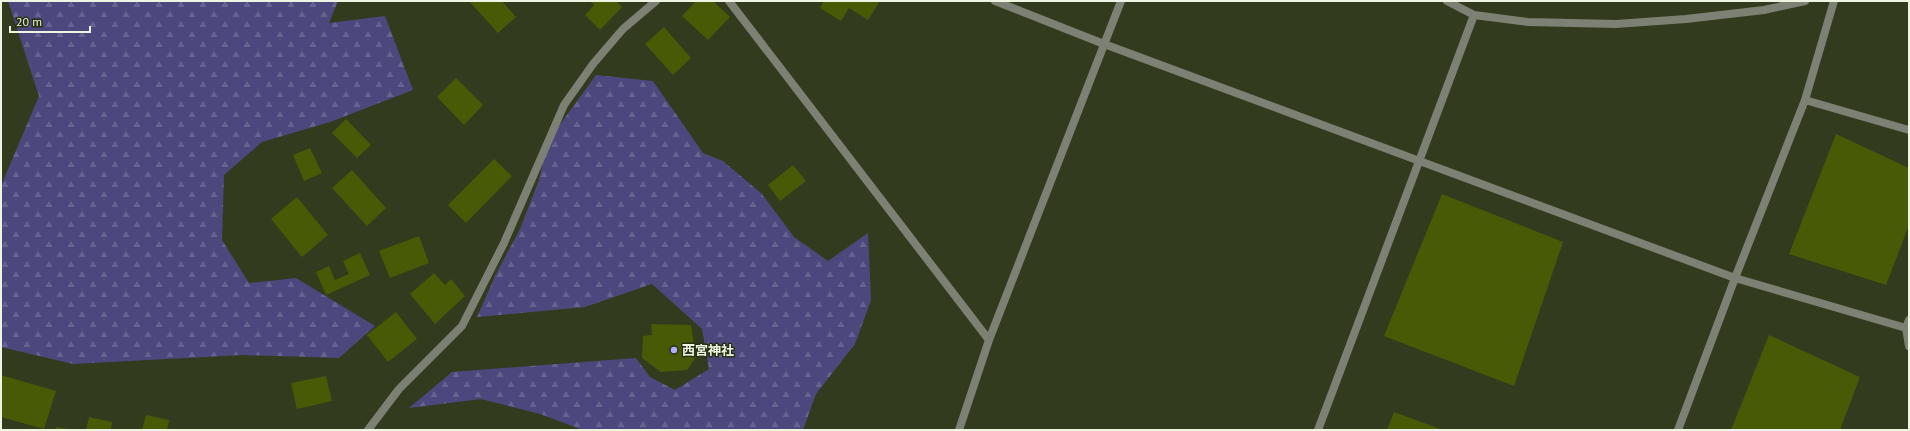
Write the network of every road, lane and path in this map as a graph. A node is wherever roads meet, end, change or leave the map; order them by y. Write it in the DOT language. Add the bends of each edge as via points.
graph roads {
  1 [pos="656,1"];
  2 [pos="728,1"];
  3 [pos="995,1"];
  4 [pos="1121,1"];
  5 [pos="1447,1"];
  6 [pos="1805,1"];
  7 [pos="1834,1"];
  8 [pos="1474,15"];
  9 [pos="1104,44"];
  10 [pos="1805,100"];
  11 [pos="1909,130"];
  12 [pos="1419,162"];
  13 [pos="1734,278"];
  14 [pos="1909,320"];
  15 [pos="1906,328"];
  16 [pos="989,340"];
  17 [pos="1909,346"];
  18 [pos="368,430"];
  19 [pos="959,430"];
  20 [pos="1318,430"];
  21 [pos="1678,430"];
  1 -- 18 [label="street" via="623,29 593,64 564,105 504,243 462,326 399,389"];
  2 -- 16 [label="street"];
  3 -- 9 [label="street"];
  4 -- 9 [label="street"];
  5 -- 8 [label="street"];
  6 -- 8 [label="street" via="1764,10 1616,24 1528,22"];
  7 -- 10 [label="street"];
  8 -- 12 [label="street"];
  9 -- 12 [label="street"];
  9 -- 16 [label="street"];
  10 -- 11 [label="street"];
  10 -- 13 [label="street"];
  12 -- 13 [label="street"];
  12 -- 20 [label="street"];
  13 -- 15 [label="street"];
  13 -- 21 [label="street"];
  14 -- 15 [label="street"];
  15 -- 17 [label="street"];
  16 -- 19 [label="street"];
}
